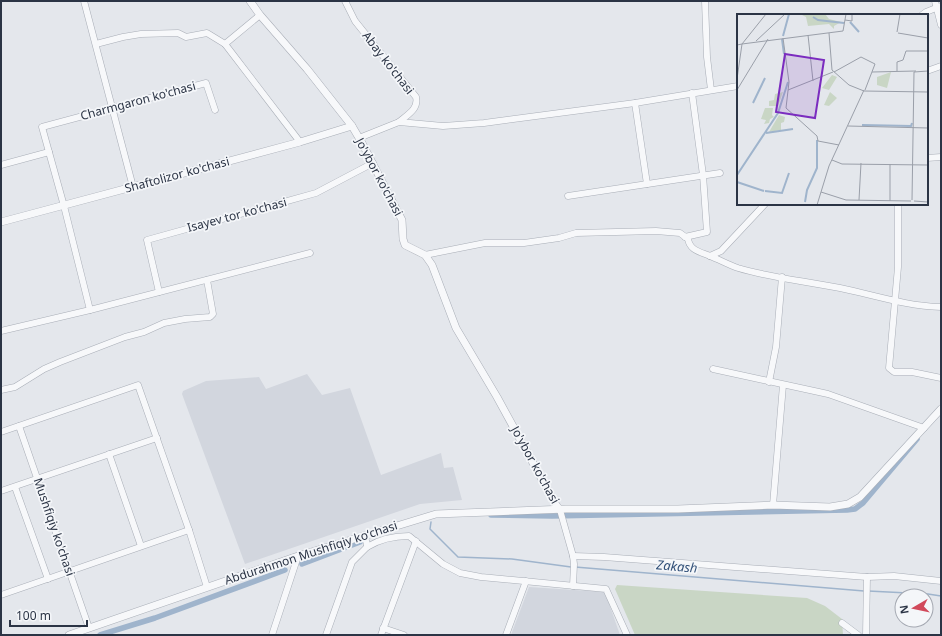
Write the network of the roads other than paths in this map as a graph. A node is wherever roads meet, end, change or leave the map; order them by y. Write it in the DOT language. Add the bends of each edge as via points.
graph roads {
  1 [pos="84,1"];
  2 [pos="250,1"];
  3 [pos="345,1"];
  4 [pos="705,1"];
  5 [pos="934,1"];
  6 [pos="939,7"];
  7 [pos="923,14"];
  8 [pos="260,15"];
  9 [pos="941,25"];
  10 [pos="96,44"];
  11 [pos="225,44"];
  12 [pos="941,66"];
  13 [pos="928,71"];
  14 [pos="737,86"];
  15 [pos="711,90"];
  16 [pos="692,93"];
  17 [pos="635,102"];
  18 [pos="112,109"];
  19 [pos="215,110"];
  20 [pos="399,122"];
  21 [pos="352,126"];
  22 [pos="359,138"];
  23 [pos="300,142"];
  24 [pos="49,152"];
  25 [pos="941,156"];
  26 [pos="928,158"];
  27 [pos="373,163"];
  28 [pos="1,165"];
  29 [pos="720,173"];
  30 [pos="703,175"];
  31 [pos="647,184"];
  32 [pos="132,187"];
  33 [pos="568,196"];
  34 [pos="764,205"];
  35 [pos="898,205"];
  36 [pos="64,206"];
  37 [pos="1,222"];
  38 [pos="685,236"];
  39 [pos="310,253"];
  40 [pos="426,255"];
  41 [pos="710,256"];
  42 [pos="782,277"];
  43 [pos="207,280"];
  44 [pos="159,292"];
  45 [pos="896,302"];
  46 [pos="941,307"];
  47 [pos="90,310"];
  48 [pos="1,331"];
  49 [pos="713,369"];
  50 [pos="941,378"];
  51 [pos="769,382"];
  52 [pos="783,385"];
  53 [pos="1,390"];
  54 [pos="941,409"];
  55 [pos="19,426"];
  56 [pos="924,428"];
  57 [pos="1,432"];
  58 [pos="157,438"];
  59 [pos="109,454"];
  60 [pos="38,479"];
  61 [pos="15,487"];
  62 [pos="1,491"];
  63 [pos="773,505"];
  64 [pos="561,511"];
  65 [pos="189,530"];
  66 [pos="364,535"];
  67 [pos="416,540"];
  68 [pos="141,546"];
  69 [pos="367,547"];
  70 [pos="298,556"];
  71 [pos="573,556"];
  72 [pos="70,571"];
  73 [pos="867,577"];
  74 [pos="48,579"];
  75 [pos="526,581"];
  76 [pos="941,581"];
  77 [pos="573,583"];
  78 [pos="207,587"];
  79 [pos="1,594"];
  80 [pos="842,624"];
  81 [pos="89,628"];
  82 [pos="383,628"];
  83 [pos="69,635"];
  84 [pos="272,635"];
  85 [pos="326,635"];
  86 [pos="381,635"];
  87 [pos="404,635"];
  88 [pos="506,635"];
  89 [pos="627,635"];
  90 [pos="858,635"];
  91 [pos="866,635"];
  1 -- 10 [label="street"];
  2 -- 8 [label="street, Jo'ybor ko'chasi"];
  3 -- 20 [label="street, Abay ko'chasi" via="355,21 416,97 414,109"];
  4 -- 15 [label="street"];
  5 -- 6 [label="street"];
  6 -- 7 [label="street"];
  6 -- 9 [label="street"];
  8 -- 11 [label="street"];
  8 -- 21 [label="street, Jo'ybor ko'chasi"];
  10 -- 11 [label="street" via="141,34 178,33 186,37 207,33"];
  10 -- 18 [label="street"];
  11 -- 23 [label="street"];
  12 -- 13 [label="street"];
  14 -- 15 [label="street"];
  15 -- 16 [label="street"];
  16 -- 17 [label="street"];
  16 -- 30 [label="street"];
  17 -- 20 [label="street" via="484,123 443,126"];
  17 -- 31 [label="street"];
  18 -- 19 [label="street, Charmgaron ko'chasi" via="206,83"];
  18 -- 24 [label="street, Charmgaron ko'chasi" via="42,127"];
  18 -- 32 [label="street"];
  20 -- 22 [label="street"];
  21 -- 22 [label="street, Jo'ybor ko'chasi"];
  21 -- 23 [label="street, Shaftolizor ko'chasi"];
  22 -- 27 [label="street, Jo'ybor ko'chasi"];
  23 -- 32 [label="street, Shaftolizor ko'chasi"];
  24 -- 28 [label="street"];
  24 -- 36 [label="street"];
  25 -- 26 [label="street"];
  27 -- 40 [label="street, Jo'ybor ko'chasi" via="402,220 404,245"];
  27 -- 44 [label="street, Isayev tor ko'chasi" via="316,193 147,240"];
  29 -- 30 [label="street"];
  30 -- 31 [label="street"];
  30 -- 38 [label="street" via="707,232"];
  31 -- 33 [label="street"];
  32 -- 36 [label="street, Shaftolizor ko'chasi"];
  34 -- 41 [label="street" via="721,250"];
  35 -- 45 [label="street"];
  36 -- 37 [label="street, Shaftolizor ko'chasi"];
  36 -- 47 [label="street"];
  38 -- 40 [label="street" via="656,231 576,233 524,243 484,243"];
  38 -- 41 [label="street" via="694,250"];
  39 -- 43 [label="street"];
  40 -- 64 [label="street, Jo'ybor ko'chasi" via="456,328"];
  41 -- 42 [label="street" via="736,268"];
  42 -- 45 [label="street"];
  42 -- 51 [label="street" via="776,347"];
  43 -- 44 [label="street"];
  43 -- 53 [label="street" via="213,314 210,317 164,323 44,368 15,387"];
  44 -- 47 [label="street"];
  45 -- 46 [label="street"];
  45 -- 50 [label="street" via="889,368 894,372 912,372"];
  47 -- 48 [label="street"];
  49 -- 51 [label="street"];
  51 -- 52 [label="street"];
  52 -- 56 [label="street" via="828,394"];
  52 -- 63 [label="street"];
  54 -- 56 [label="street, Abdurahmon Mushfiqiy koʻchasi"];
  55 -- 57 [label="street"];
  55 -- 58 [label="street" via="138,384"];
  55 -- 60 [label="street, Mushfiqiy ko'chasi"];
  56 -- 63 [label="street, Abdurahmon Mushfiqiy koʻchasi" via="860,497 848,504 830,507"];
  58 -- 59 [label="street"];
  58 -- 65 [label="street"];
  59 -- 60 [label="street"];
  59 -- 68 [label="street"];
  60 -- 61 [label="street"];
  60 -- 72 [label="street, Mushfiqiy ko'chasi"];
  61 -- 62 [label="street"];
  61 -- 74 [label="street"];
  63 -- 64 [label="street, Abdurahmon Mushfiqiy koʻchasi"];
  64 -- 66 [label="street, Abdurahmon Mushfiqiy koʻchasi" via="436,514"];
  64 -- 71 [label="street"];
  65 -- 68 [label="street"];
  65 -- 78 [label="street"];
  66 -- 69 [label="street"];
  66 -- 70 [label="street, Abdurahmon Mushfiqiy koʻchasi"];
  67 -- 69 [label="street" via="409,536 398,537"];
  67 -- 75 [label="street" via="443,564 460,572 481,577"];
  67 -- 82 [label="street"];
  68 -- 72 [label="street"];
  69 -- 85 [label="street" via="352,562"];
  70 -- 78 [label="street, Abdurahmon Mushfiqiy koʻchasi"];
  70 -- 84 [label="street"];
  71 -- 73 [label="street"];
  71 -- 77 [label="street"];
  72 -- 74 [label="street"];
  72 -- 81 [label="street, Mushfiqiy ko'chasi"];
  73 -- 76 [label="street" via="894,576"];
  73 -- 91 [label="street"];
  74 -- 79 [label="street"];
  75 -- 77 [label="street"];
  75 -- 88 [label="street"];
  77 -- 89 [label="street" via="606,589"];
  78 -- 81 [label="street, Abdurahmon Mushfiqiy koʻchasi"];
  80 -- 90 [label="street"];
  81 -- 83 [label="street, Abdurahmon Mushfiqiy koʻchasi"];
  82 -- 86 [label="street"];
  82 -- 87 [label="street"];
}
